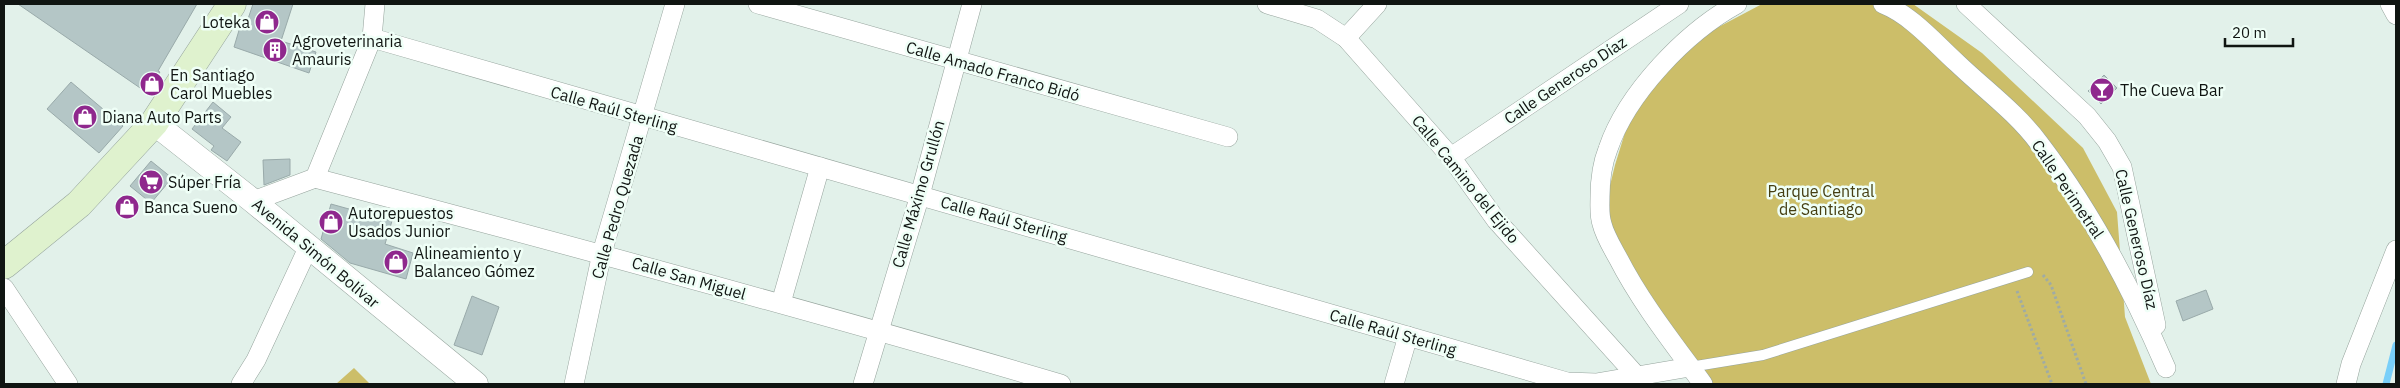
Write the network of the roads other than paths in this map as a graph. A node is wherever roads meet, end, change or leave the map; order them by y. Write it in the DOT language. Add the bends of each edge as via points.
graph roads {
  1 [pos="232,4"];
  2 [pos="375,4"];
  3 [pos="675,4"];
  4 [pos="758,4"];
  5 [pos="972,4"];
  6 [pos="1267,4"];
  7 [pos="1377,4"];
  8 [pos="1679,4"];
  9 [pos="1737,4"];
  10 [pos="1884,4"];
  11 [pos="1966,4"];
  12 [pos="2390,4"];
  13 [pos="2396,15"];
  14 [pos="372,38"];
  15 [pos="1346,38"];
  16 [pos="955,61"];
  17 [pos="642,118"];
  18 [pos="154,124"];
  19 [pos="1228,137"];
  20 [pos="1452,157"];
  21 [pos="820,167"];
  22 [pos="315,178"];
  23 [pos="920,195"];
  24 [pos="254,201"];
  25 [pos="308,248"];
  26 [pos="2396,250"];
  27 [pos="602,253"];
  28 [pos="4,265"];
  29 [pos="2028,272"];
  30 [pos="4,288"];
  31 [pos="781,303"];
  32 [pos="878,330"];
  33 [pos="1408,336"];
  34 [pos="1690,367"];
  35 [pos="2170,376"];
  36 [pos="1640,380"];
  37 [pos="68,384"];
  38 [pos="241,384"];
  39 [pos="476,384"];
  40 [pos="574,384"];
  41 [pos="863,384"];
  42 [pos="1061,384"];
  43 [pos="1394,384"];
  44 [pos="1703,384"];
  45 [pos="2346,384"];
  1 -- 18 [label="main road"];
  2 -- 14 [label="street"];
  3 -- 17 [label="street, Calle Pedro Quezada"];
  4 -- 16 [label="street, Calle Amado Franco Bidó"];
  5 -- 16 [label="street, Calle Máximo Grullón"];
  6 -- 15 [label="street, Calle Camino del Ejido" via="1317,18"];
  7 -- 15 [label="street"];
  8 -- 20 [label="street, Calle Generoso Díaz"];
  9 -- 34 [label="street" via="1684,43 1636,97 1607,149 1600,181 1601,222 1607,238 1632,287"];
  10 -- 35 [label="street, Calle Perimetral" via="1895,8 1930,38 2038,142 2113,259 2142,312"];
  11 -- 35 [label="street, Calle Generoso Díaz" via="2087,116 2122,167"];
  12 -- 13 [label="street"];
  14 -- 17 [label="street, Calle Raúl Sterling"];
  14 -- 22 [label="street"];
  15 -- 20 [label="street, Calle Camino del Ejido"];
  16 -- 19 [label="street, Calle Amado Franco Bidó"];
  16 -- 23 [label="street, Calle Máximo Grullón"];
  17 -- 21 [label="street, Calle Raúl Sterling"];
  17 -- 27 [label="street, Calle Pedro Quezada"];
  18 -- 24 [label="street, Avenida Simón Bolívar"];
  18 -- 28 [label="main road" via="79,204"];
  20 -- 36 [label="street, Calle Camino del Ejido" via="1496,220"];
  21 -- 23 [label="street, Calle Raúl Sterling"];
  21 -- 31 [label="street"];
  22 -- 24 [label="street"];
  22 -- 27 [label="street, Calle San Miguel"];
  23 -- 32 [label="street, Calle Máximo Grullón"];
  23 -- 33 [label="street, Calle Raúl Sterling"];
  24 -- 25 [label="street, Avenida Simón Bolívar"];
  25 -- 38 [label="street" via="256,360"];
  25 -- 39 [label="street, Avenida Simón Bolívar"];
  26 -- 45 [label="street"];
  27 -- 31 [label="street, Calle San Miguel"];
  27 -- 40 [label="street, Calle Pedro Quezada"];
  29 -- 34 [label="lane" via="1763,355"];
  30 -- 37 [label="street"];
  31 -- 32 [label="street, Calle San Miguel"];
  32 -- 41 [label="street, Calle Máximo Grullón"];
  32 -- 42 [label="street, Calle San Miguel"];
  33 -- 36 [label="street, Calle Raúl Sterling" via="1567,382"];
  33 -- 43 [label="street"];
  34 -- 36 [label="street, Calle Raúl Sterling"];
  34 -- 44 [label="street"];
}
